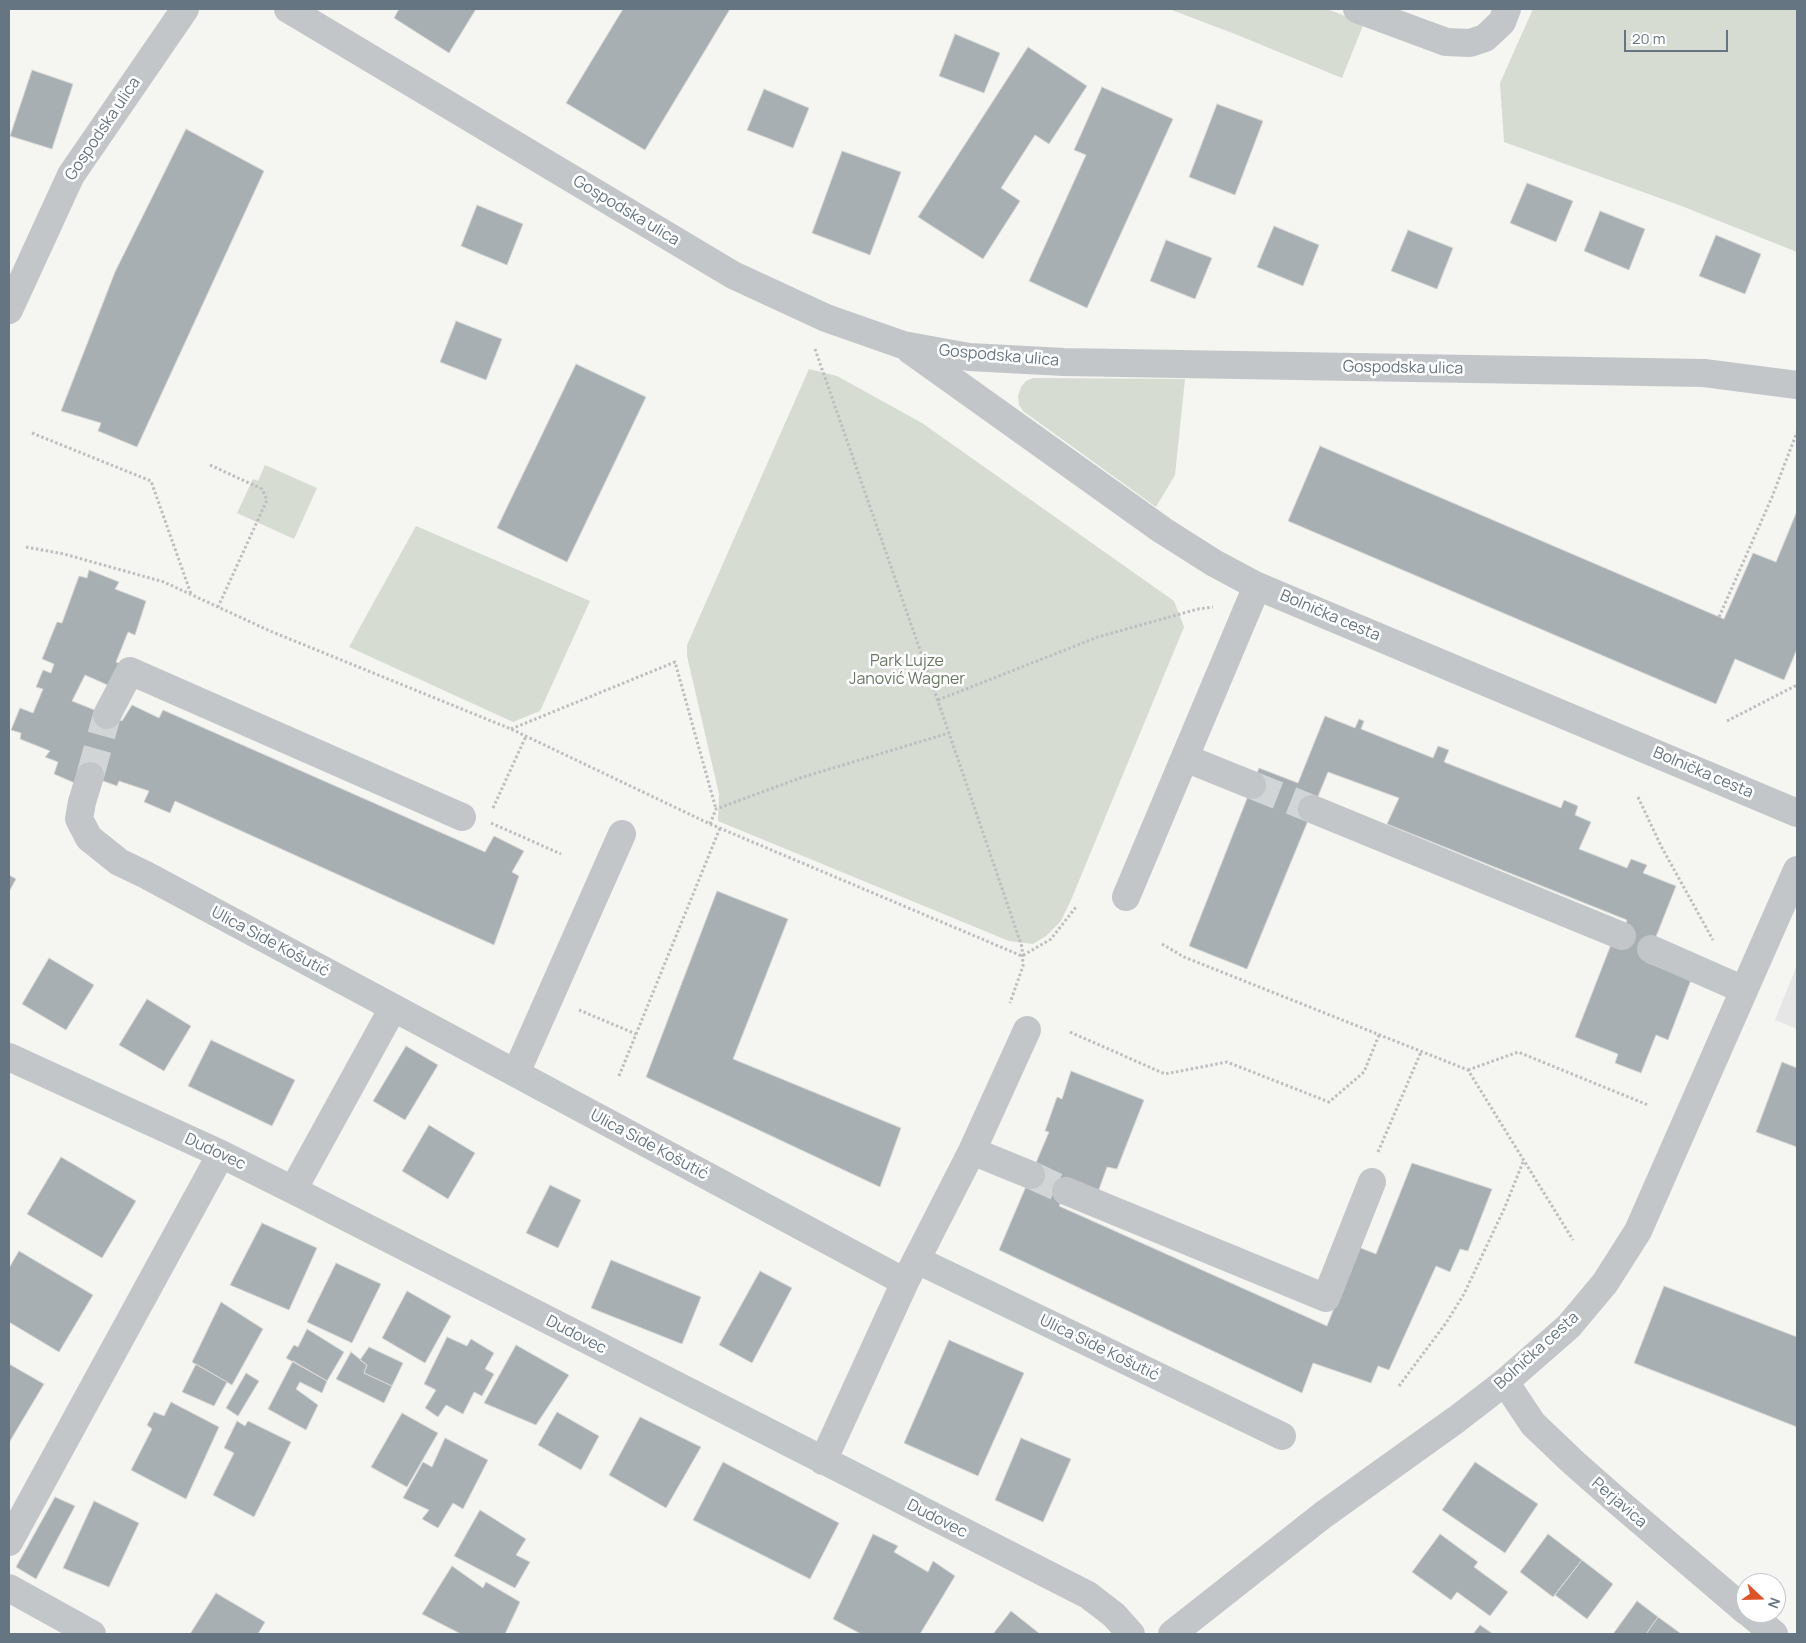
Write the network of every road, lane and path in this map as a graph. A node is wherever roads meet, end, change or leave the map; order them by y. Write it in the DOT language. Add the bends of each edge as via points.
graph roads {
  1 [pos="185,9"];
  2 [pos="288,9"];
  3 [pos="1357,9"];
  4 [pos="1508,9"];
  5 [pos="9,310"];
  6 [pos="903,345"];
  7 [pos="815,349"];
  8 [pos="1797,385"];
  9 [pos="1797,432"];
  10 [pos="32,433"];
  11 [pos="210,466"];
  12 [pos="26,547"];
  13 [pos="1257,586"];
  14 [pos="191,595"];
  15 [pos="1221,606"];
  16 [pos="218,608"];
  17 [pos="1719,617"];
  18 [pos="1797,685"];
  19 [pos="938,700"];
  20 [pos="107,716"];
  21 [pos="1727,721"];
  22 [pos="510,729"];
  23 [pos="949,733"];
  24 [pos="526,736"];
  25 [pos="1185,758"];
  26 [pos="90,776"];
  27 [pos="1252,785"];
  28 [pos="1638,797"];
  29 [pos="716,808"];
  30 [pos="1312,810"];
  31 [pos="1797,813"];
  32 [pos="474,819"];
  33 [pos="710,824"];
  34 [pos="720,828"];
  35 [pos="622,834"];
  36 [pos="561,854"];
  37 [pos="1797,870"];
  38 [pos="1126,897"];
  39 [pos="1076,907"];
  40 [pos="1622,936"];
  41 [pos="1162,944"];
  42 [pos="1715,944"];
  43 [pos="1651,949"];
  44 [pos="1022,956"];
  45 [pos="1744,990"];
  46 [pos="549,998"];
  47 [pos="1010,1004"];
  48 [pos="393,1008"];
  49 [pos="1026,1030"];
  50 [pos="1070,1032"];
  51 [pos="636,1034"];
  52 [pos="1379,1035"];
  53 [pos="1421,1052"];
  54 [pos="9,1057"];
  55 [pos="1468,1070"];
  56 [pos="516,1073"];
  57 [pos="619,1076"];
  58 [pos="1648,1105"];
  59 [pos="972,1151"];
  60 [pos="221,1154"];
  61 [pos="1523,1162"];
  62 [pos="1031,1175"];
  63 [pos="1372,1182"];
  64 [pos="293,1190"];
  65 [pos="1066,1191"];
  66 [pos="1573,1240"];
  67 [pos="911,1271"];
  68 [pos="1505,1382"];
  69 [pos="1399,1386"];
  70 [pos="1282,1436"];
  71 [pos="822,1461"];
  72 [pos="9,1542"];
  73 [pos="9,1588"];
  74 [pos="1736,1603"];
  75 [pos="1760,1623"];
  76 [pos="92,1634"];
  77 [pos="1131,1634"];
  78 [pos="1172,1634"];
  79 [pos="1774,1634"];
  1 -- 5 [label="street, Gospodska ulica" via="71,175"];
  2 -- 6 [label="street, Gospodska ulica" via="733,275 826,318"];
  3 -- 4 [label="street" via="1446,42 1470,43 1485,38 1502,22"];
  6 -- 8 [label="street, Gospodska ulica" via="970,357 1064,362 1704,374"];
  6 -- 13 [label="street, Bolnička cesta" via="1162,530"];
  7 -- 19 [label="path"];
  9 -- 17 [label="path"];
  10 -- 14 [label="path" via="150,481"];
  11 -- 16 [label="path" via="262,489 267,500"];
  12 -- 14 [label="path" via="64,554 164,582"];
  13 -- 25 [label="street"];
  13 -- 31 [label="street, Bolnička cesta"];
  14 -- 16 [label="path"];
  15 -- 19 [label="path" via="1198,609 1098,637"];
  16 -- 22 [label="path"];
  18 -- 21 [label="path"];
  19 -- 23 [label="path"];
  20 -- 32 [label="street" via="130,671"];
  22 -- 24 [label="path"];
  22 -- 29 [label="path" via="675,662"];
  23 -- 29 [label="path" via="800,778"];
  23 -- 44 [label="path" via="1022,947"];
  24 -- 32 [label="path"];
  24 -- 33 [label="path"];
  25 -- 27 [label="street"];
  25 -- 38 [label="street"];
  26 -- 48 [label="street, Ulica Side Košutić" via="79,819 89,838 119,862"];
  28 -- 42 [label="path"];
  29 -- 33 [label="path"];
  30 -- 40 [label="street"];
  32 -- 36 [label="path"];
  33 -- 34 [label="path"];
  34 -- 44 [label="path"];
  34 -- 51 [label="path"];
  35 -- 46 [label="street"];
  37 -- 45 [label="street, Bolnička cesta"];
  39 -- 44 [label="path" via="1051,939"];
  41 -- 52 [label="path" via="1184,957"];
  43 -- 45 [label="street"];
  44 -- 47 [label="path" via="1023,966"];
  45 -- 68 [label="street, Bolnička cesta" via="1638,1231 1605,1283 1569,1326"];
  46 -- 51 [label="path"];
  46 -- 56 [label="street"];
  48 -- 56 [label="street, Ulica Side Košutić"];
  48 -- 64 [label="street"];
  49 -- 59 [label="street"];
  50 -- 52 [label="path" via="1165,1074 1226,1062 1330,1102 1364,1072"];
  51 -- 57 [label="path"];
  52 -- 53 [label="path"];
  53 -- 55 [label="path"];
  53 -- 63 [label="path" via="1372,1166"];
  54 -- 60 [label="street, Dudovec"];
  55 -- 58 [label="path" via="1518,1052"];
  55 -- 61 [label="path"];
  56 -- 67 [label="street, Ulica Side Košutić"];
  59 -- 62 [label="street"];
  59 -- 67 [label="street"];
  60 -- 64 [label="street, Dudovec"];
  60 -- 72 [label="street"];
  61 -- 66 [label="path"];
  61 -- 69 [label="path" via="1464,1294 1446,1324"];
  63 -- 65 [label="street" via="1326,1298"];
  64 -- 71 [label="street, Dudovec"];
  67 -- 70 [label="street, Ulica Side Košutić"];
  67 -- 71 [label="street"];
  68 -- 74 [label="street, Perjavica" via="1533,1424"];
  68 -- 78 [label="street, Bolnička cesta" via="1323,1515"];
  71 -- 77 [label="street, Dudovec" via="1088,1595 1114,1615"];
  73 -- 76 [label="street"];
  75 -- 79 [label="street, Perjavica"];
}
